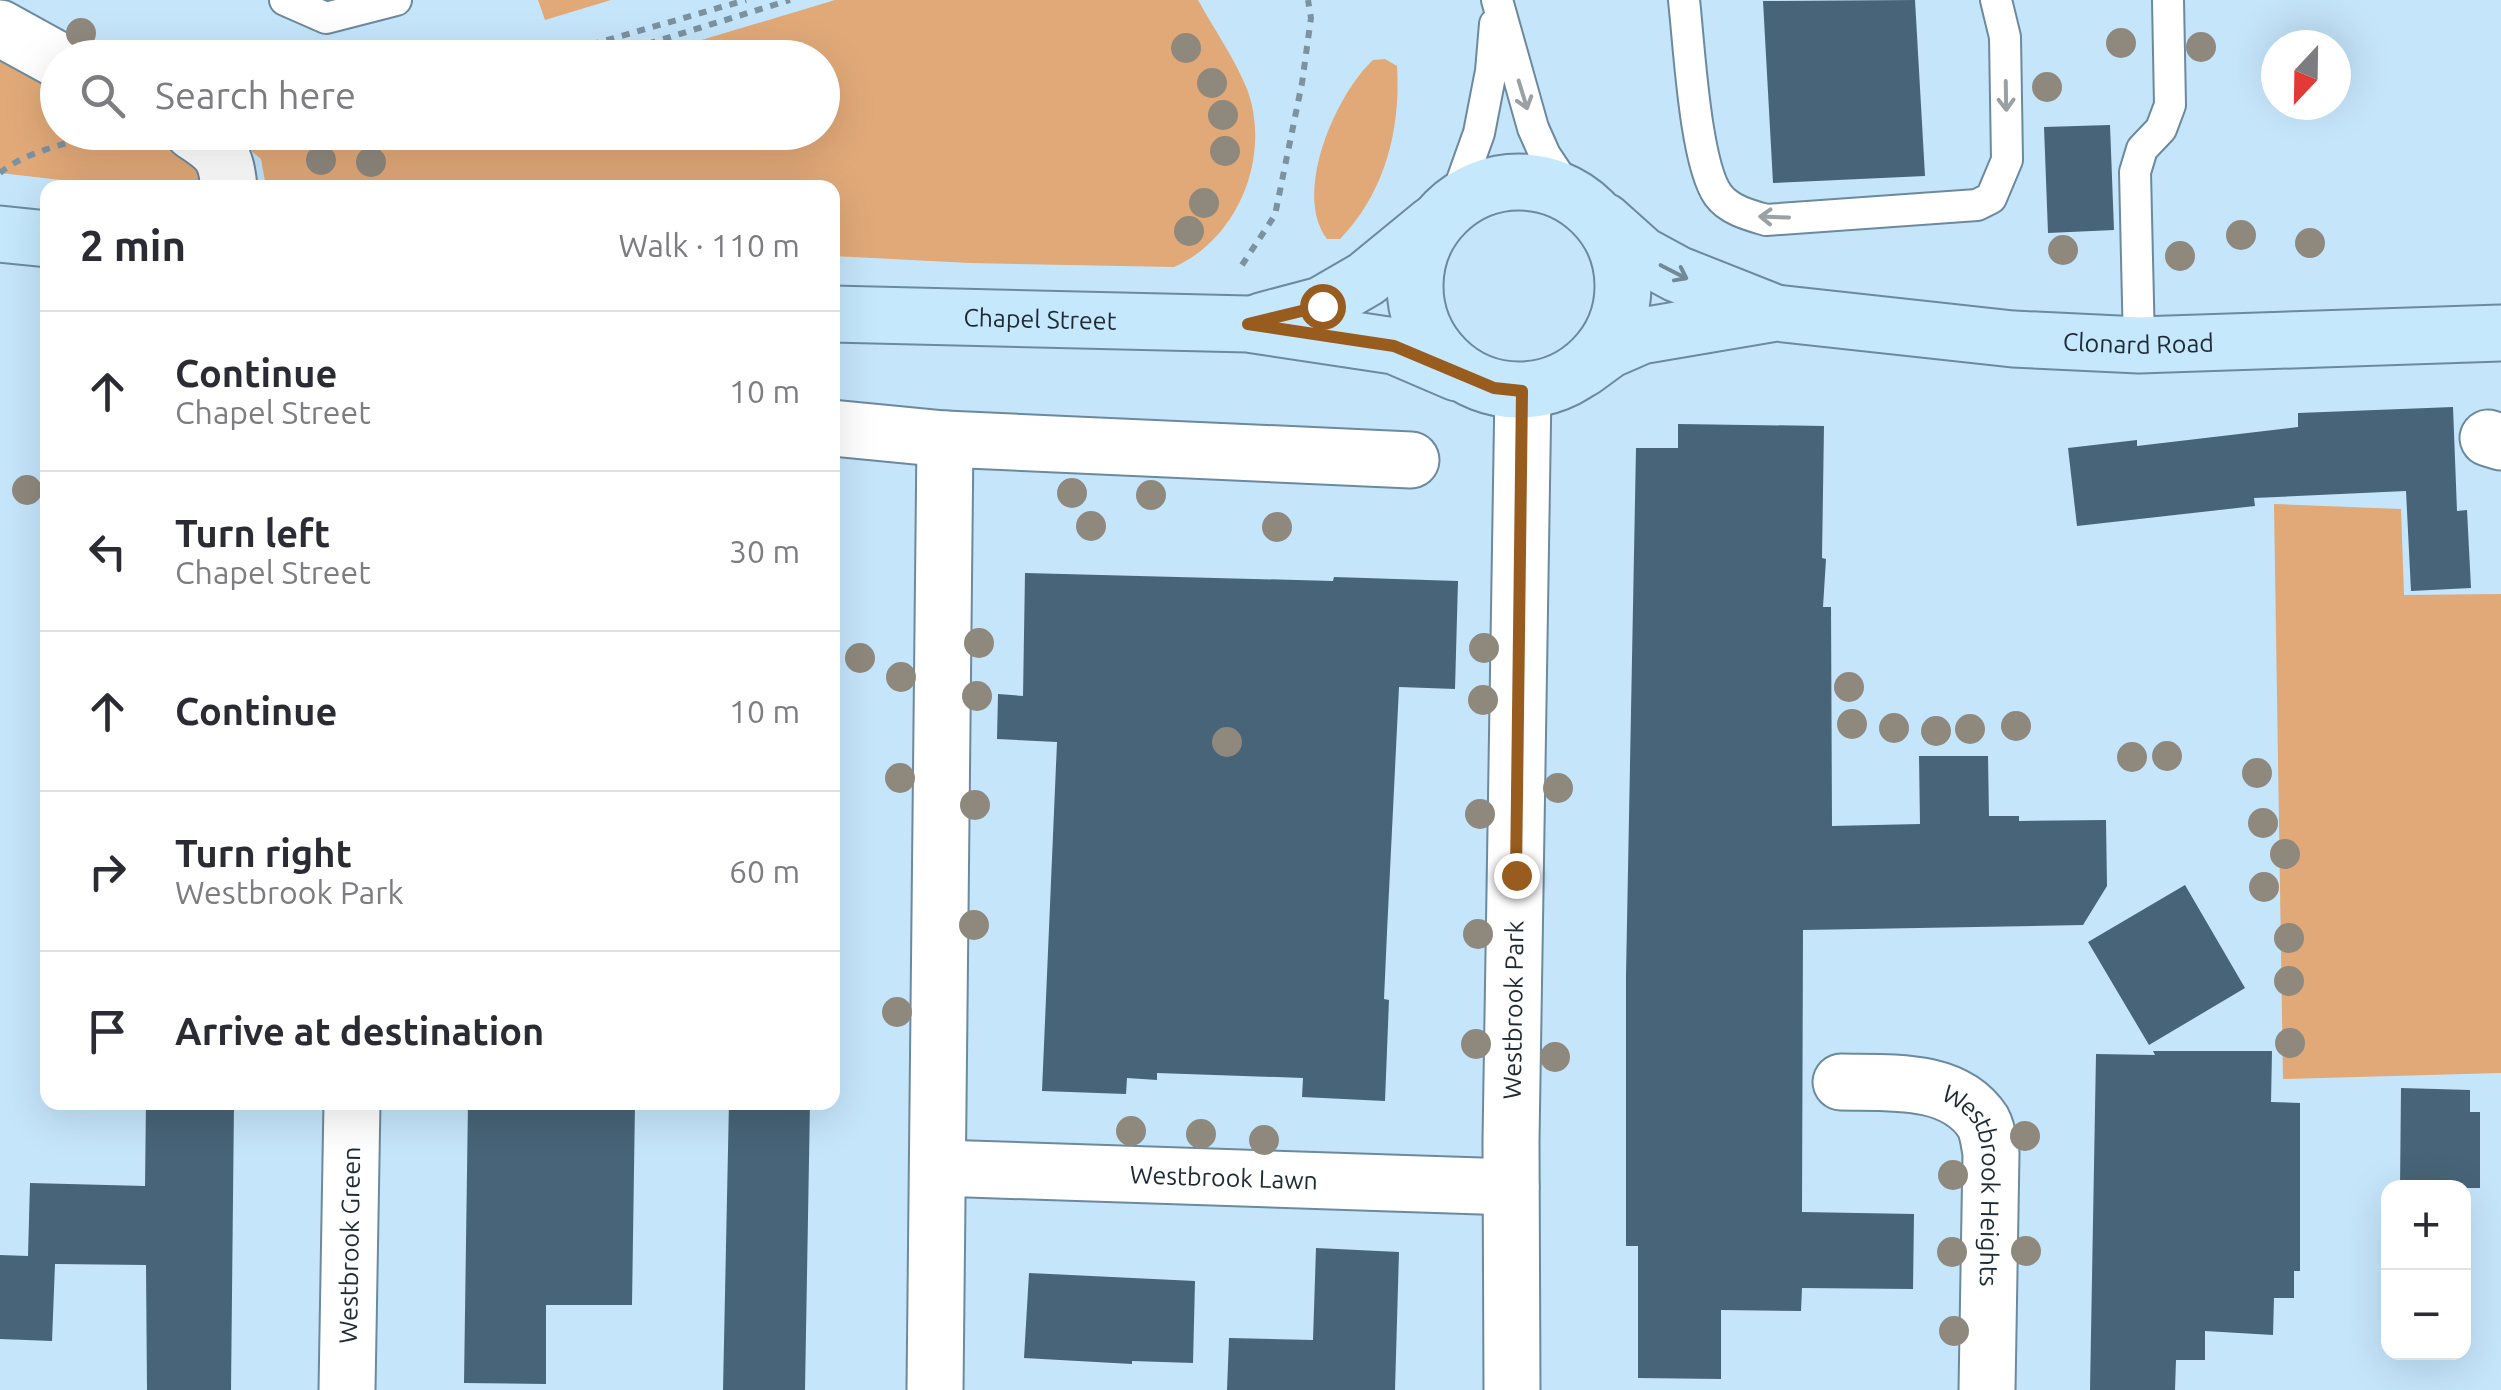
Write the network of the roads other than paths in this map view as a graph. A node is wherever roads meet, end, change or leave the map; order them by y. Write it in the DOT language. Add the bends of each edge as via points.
graph roads {
  1 [pos="285,0"];
  2 [pos="396,0"];
  3 [pos="1497,0"];
  4 [pos="1684,0"];
  5 [pos="1996,0"];
  6 [pos="2168,0"];
  7 [pos="0,28"];
  8 [pos="40,50"];
  9 [pos="213,150"];
  10 [pos="228,180"];
  11 [pos="1584,205"];
  12 [pos="1444,213"];
  13 [pos="0,234"];
  14 [pos="40,239"];
  15 [pos="1776,313"];
  16 [pos="840,314"];
  17 [pos="1248,324"];
  18 [pos="2501,334"];
  19 [pos="2139,344"];
  20 [pos="1583,369"];
  21 [pos="1467,378"];
  22 [pos="1522,391"];
  23 [pos="840,429"];
  24 [pos="945,439"];
  25 [pos="1411,460"];
  26 [pos="1842,1082"];
  27 [pos="352,1110"];
  28 [pos="939,1168"];
  29 [pos="1511,1187"];
  30 [pos="347,1390"];
  31 [pos="935,1390"];
  32 [pos="1512,1390"];
  33 [pos="1987,1390"];
  1 -- 2 [label="lane" via="326,18"];
  3 -- 11 [label="lane, one-way" via="1545,155"];
  3 -- 12 [label="lane" via="1479,134"];
  5 -- 4 [label="lane, one-way" via="2005,37 2007,160 1991,198 1976,205 1766,220 1719,196 1704,164"];
  6 -- 19 [label="lane" via="2170,105 2135,172"];
  7 -- 8 [label="street"];
  9 -- 10 [label="street" via="226,162"];
  11 -- 12 [label="main road" via="1541,183 1504,182 1477,189"];
  11 -- 15 [label="main road, Clonard Road, one-way" via="1642,255"];
  11 -- 20 [label="main road" via="1613,239 1623,294 1617,323"];
  12 -- 17 [label="main road, Chapel Street" via="1366,279 1322,306"];
  12 -- 21 [label="main road" via="1417,256 1413,290 1421,325 1439,355"];
  13 -- 14 [label="main road"];
  15 -- 19 [label="main road, Clonard Road" via="2014,339"];
  15 -- 20 [label="main road, Clonard Road" via="1642,336"];
  16 -- 17 [label="main road, Chapel Street"];
  17 -- 21 [label="main road, Chapel Street" via="1394,346"];
  18 -- 19 [label="main road, Clonard Road"];
  20 -- 22 [label="main road"];
  21 -- 22 [label="main road"];
  22 -- 29 [label="street, Westbrook Park"];
  23 -- 24 [label="street"];
  24 -- 25 [label="street"];
  24 -- 28 [label="street"];
  26 -- 33 [label="street, Westbrook Heights" via="1938,1090 1968,1104 1985,1125 1991,1154"];
  27 -- 30 [label="street, Westbrook Green"];
  28 -- 29 [label="street, Westbrook Lawn"];
  28 -- 31 [label="street"];
  29 -- 32 [label="street, Westbrook Park"];
}
